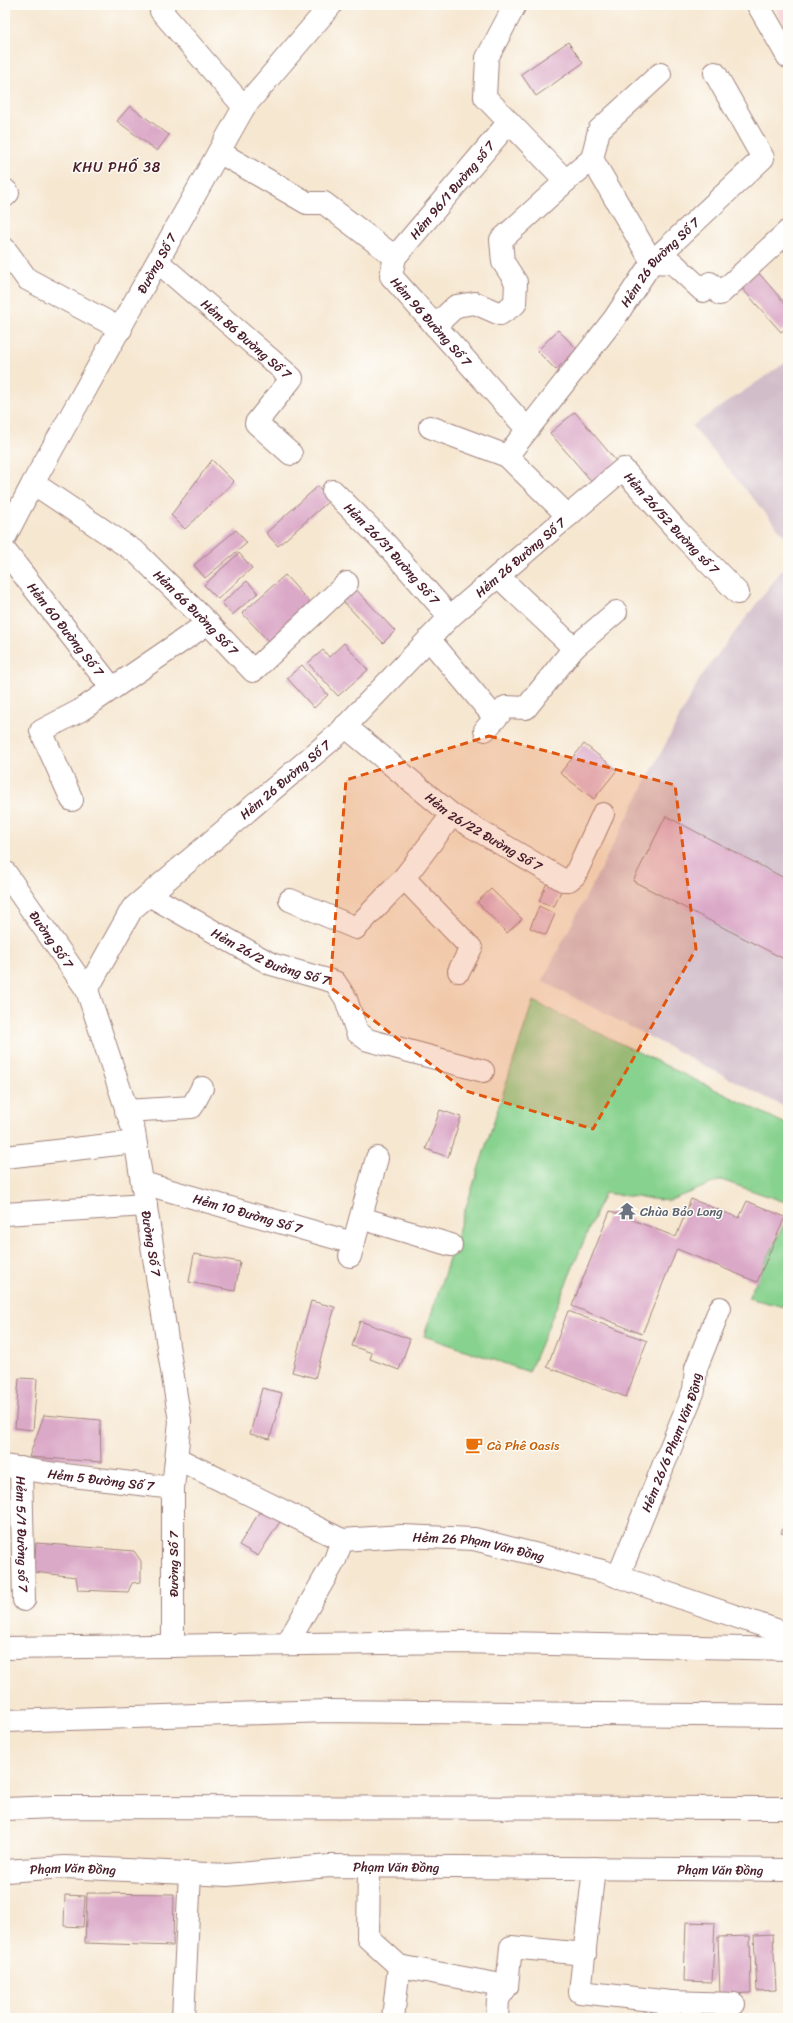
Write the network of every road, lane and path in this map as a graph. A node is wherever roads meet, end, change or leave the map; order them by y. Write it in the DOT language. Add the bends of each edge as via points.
graph roads {
  1 [pos="164,5"];
  2 [pos="331,5"];
  3 [pos="515,5"];
  4 [pos="758,5"];
  5 [pos="788,57"];
  6 [pos="715,73"];
  7 [pos="660,74"];
  8 [pos="244,107"];
  9 [pos="509,122"];
  10 [pos="219,152"];
  11 [pos="592,159"];
  12 [pos="566,181"];
  13 [pos="5,190"];
  14 [pos="5,196"];
  15 [pos="788,231"];
  16 [pos="5,249"];
  17 [pos="395,257"];
  18 [pos="158,262"];
  19 [pos="652,262"];
  20 [pos="435,326"];
  21 [pos="120,329"];
  22 [pos="430,427"];
  23 [pos="527,429"];
  24 [pos="291,454"];
  25 [pos="507,456"];
  26 [pos="32,483"];
  27 [pos="334,491"];
  28 [pos="568,516"];
  29 [pos="5,537"];
  30 [pos="5,551"];
  31 [pos="498,576"];
  32 [pos="347,583"];
  33 [pos="738,593"];
  34 [pos="616,612"];
  35 [pos="450,616"];
  36 [pos="208,623"];
  37 [pos="429,639"];
  38 [pos="574,648"];
  39 [pos="112,688"];
  40 [pos="345,726"];
  41 [pos="72,800"];
  42 [pos="603,814"];
  43 [pos="452,815"];
  44 [pos="5,872"];
  45 [pos="404,878"];
  46 [pos="149,894"];
  47 [pos="290,900"];
  48 [pos="459,971"];
  49 [pos="87,990"];
  50 [pos="483,1071"];
  51 [pos="202,1088"];
  52 [pos="126,1112"];
  53 [pos="135,1142"];
  54 [pos="5,1157"];
  55 [pos="377,1158"];
  56 [pos="143,1183"];
  57 [pos="146,1205"];
  58 [pos="5,1214"];
  59 [pos="361,1218"];
  60 [pos="451,1245"];
  61 [pos="720,1308"];
  62 [pos="176,1458"];
  63 [pos="13,1467"];
  64 [pos="173,1488"];
  65 [pos="342,1540"];
  66 [pos="618,1576"];
  67 [pos="24,1600"];
  68 [pos="788,1634"];
  69 [pos="288,1644"];
  70 [pos="173,1646"];
  71 [pos="5,1648"];
  72 [pos="788,1649"];
  73 [pos="788,1716"];
  74 [pos="5,1721"];
  75 [pos="788,1808"];
  76 [pos="5,1809"];
  77 [pos="369,1867"];
  78 [pos="594,1868"];
  79 [pos="788,1870"];
  80 [pos="5,1871"];
  81 [pos="190,1873"];
  82 [pos="585,1954"];
  83 [pos="399,1966"];
  84 [pos="507,1986"];
  85 [pos="734,2004"];
  86 [pos="669,2010"];
  87 [pos="183,2018"];
  88 [pos="393,2018"];
  89 [pos="498,2018"];
  1 -- 8 [label="main road" via="162,11"];
  2 -- 8 [label="main road, Đường Số 7"];
  3 -- 9 [label="main road" via="487,58 485,97"];
  4 -- 5 [label="main road"];
  6 -- 19 [label="main road, Hẻm 26 Đường Số 7" via="764,158"];
  7 -- 11 [label="main road" via="599,130"];
  8 -- 10 [label="main road, Đường Số 7"];
  9 -- 12 [label="main road"];
  9 -- 17 [label="main road, Hẻm 96/1 Đường số 7"];
  10 -- 17 [label="main road, Hẻm 96 Đường Số 7" via="307,203 324,203"];
  10 -- 18 [label="main road, Đường Số 7"];
  11 -- 12 [label="main road"];
  11 -- 19 [label="main road"];
  12 -- 20 [label="main road" via="502,240 503,262 516,282 515,304 500,314 475,303 456,306"];
  13 -- 14 [label="main road" via="8,193"];
  15 -- 19 [label="main road" via="720,294 710,283 703,291 674,263"];
  16 -- 21 [label="main road" via="27,279"];
  17 -- 20 [label="main road, Hẻm 96 Đường Số 7" via="391,276"];
  18 -- 21 [label="main road, Đường Số 7"];
  18 -- 24 [label="main road, Hẻm 86 Đường Số 7" via="292,378 256,423"];
  19 -- 23 [label="main road, Hẻm 26 Đường Số 7" via="614,320"];
  20 -- 23 [label="main road, Hẻm 96 Đường Số 7"];
  21 -- 26 [label="main road, Đường Số 7"];
  22 -- 25 [label="main road"];
  23 -- 25 [label="main road, Hẻm 26 Đường Số 7"];
  25 -- 28 [label="main road, Hẻm 26 Đường Số 7"];
  26 -- 29 [label="main road, Đường Số 7"];
  26 -- 36 [label="main road, Hẻm 66 Đường Số 7" via="137,553"];
  27 -- 35 [label="main road, Hẻm 26/31 Đường Số 7" via="385,543"];
  28 -- 31 [label="main road, Hẻm 26 Đường Số 7"];
  28 -- 33 [label="main road, Hẻm 26/52 Đường số 7" via="623,469"];
  30 -- 39 [label="main road, Hẻm 60 Đường Số 7"];
  31 -- 35 [label="main road, Hẻm 26 Đường Số 7"];
  31 -- 38 [label="main road"];
  32 -- 36 [label="main road, Hẻm 66 Đường Số 7" via="253,670"];
  34 -- 38 [label="main road"];
  35 -- 37 [label="main road, Hẻm 26 Đường Số 7"];
  36 -- 39 [label="main road"];
  37 -- 38 [label="main road" via="490,724 506,707 526,708"];
  37 -- 40 [label="main road, Hẻm 26 Đường Số 7"];
  39 -- 41 [label="main road" via="81,710 41,731"];
  40 -- 43 [label="main road, Hẻm 26/22 Đường Số 7"];
  40 -- 46 [label="main road, Hẻm 26 Đường Số 7"];
  42 -- 43 [label="main road, Hẻm 26/22 Đường Số 7" via="575,875 569,880 563,880"];
  43 -- 45 [label="main road, Hẻm 26/22 Đường Số 7"];
  44 -- 49 [label="main road, Đường Số 7"];
  45 -- 47 [label="main road, Hẻm 26/22 Đường Số 7" via="356,928"];
  45 -- 48 [label="main road" via="471,948"];
  46 -- 49 [label="main road, Hẻm 26 Đường Số 7" via="132,909"];
  46 -- 50 [label="main road, Hẻm 26/2 Đường Số 7" via="271,964 335,982 346,999 357,1032 368,1040"];
  49 -- 52 [label="main road, Đường Số 7"];
  51 -- 52 [label="main road" via="192,1107"];
  52 -- 53 [label="main road, Đường Số 7"];
  53 -- 54 [label="main road"];
  53 -- 56 [label="main road, Đường Số 7"];
  55 -- 59 [label="main road"];
  56 -- 57 [label="main road, Đường Số 7"];
  56 -- 59 [label="main road, Hẻm 10 Đường Số 7" via="352,1250"];
  57 -- 58 [label="main road"];
  57 -- 62 [label="main road, Đường Số 7" via="180,1421"];
  59 -- 60 [label="main road"];
  61 -- 66 [label="main road, Hẻm 26/6 Phạm Văn Đồng" via="696,1368 694,1390"];
  62 -- 64 [label="main road, Đường Số 7"];
  62 -- 65 [label="main road"];
  63 -- 64 [label="main road, Hẻm 5 Đường Số 7"];
  63 -- 67 [label="main road, Hẻm 5/1 Đường số 7"];
  64 -- 70 [label="main road, Đường Số 7"];
  65 -- 66 [label="main road, Hẻm 26 Phạm Văn Đồng" via="402,1536 474,1539"];
  65 -- 69 [label="main road" via="335,1560"];
  66 -- 68 [label="main road, Hẻm 26 Phạm Văn Đồng"];
  69 -- 70 [label="main road"];
  69 -- 72 [label="main road" via="460,1642"];
  70 -- 71 [label="main road"];
  73 -- 74 [label="main road" via="328,1711"];
  75 -- 76 [label="main road" via="54,1806"];
  77 -- 78 [label="main road, Phạm Văn Đồng"];
  77 -- 81 [label="main road, Phạm Văn Đồng" via="330,1866 227,1875"];
  77 -- 83 [label="main road" via="368,1938"];
  78 -- 79 [label="main road, Phạm Văn Đồng"];
  78 -- 82 [label="main road"];
  80 -- 81 [label="main road, Phạm Văn Đồng" via="65,1867"];
  81 -- 87 [label="main road"];
  82 -- 84 [label="main road" via="511,1947"];
  82 -- 86 [label="main road" via="580,1992"];
  83 -- 84 [label="main road"];
  83 -- 88 [label="main road"];
  84 -- 89 [label="main road" via="498,1999"];
  85 -- 86 [label="main road"];
}
